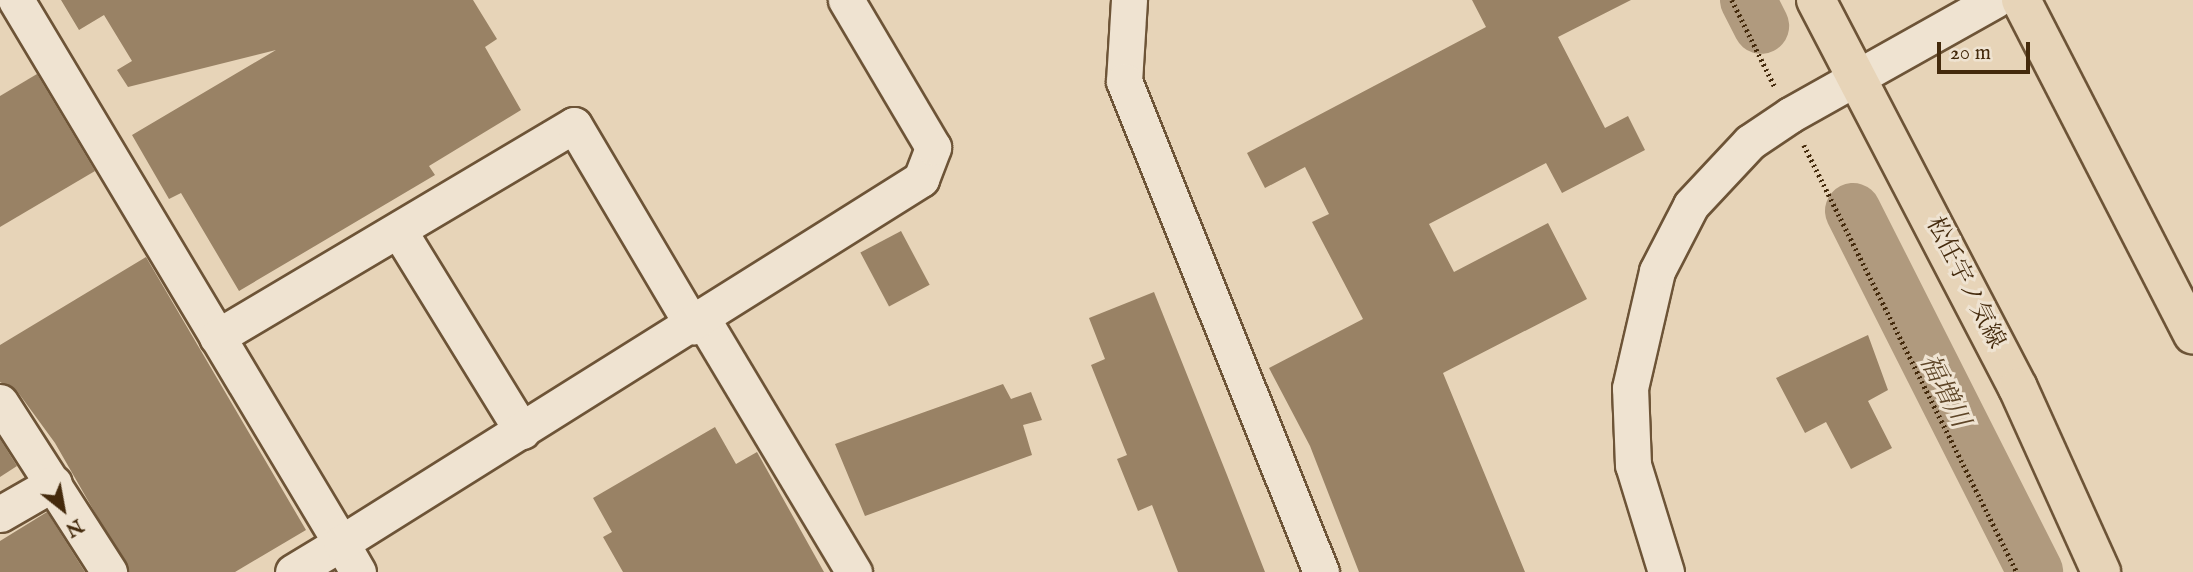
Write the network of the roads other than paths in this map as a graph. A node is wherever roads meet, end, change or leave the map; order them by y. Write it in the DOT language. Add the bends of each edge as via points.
graph roads {
  1 [pos="9,0"];
  2 [pos="16,0"];
  3 [pos="846,0"];
  4 [pos="1129,0"];
  5 [pos="1816,0"];
  6 [pos="1995,0"];
  7 [pos="2021,0"];
  8 [pos="0,5"];
  9 [pos="1856,74"];
  10 [pos="399,231"];
  11 [pos="698,323"];
  12 [pos="2193,334"];
  13 [pos="217,337"];
  14 [pos="0,402"];
  15 [pos="522,431"];
  16 [pos="54,483"];
  17 [pos="0,514"];
  18 [pos="350,558"];
  19 [pos="109,572"];
  20 [pos="293,572"];
  21 [pos="853,572"];
  22 [pos="1321,572"];
  23 [pos="1666,572"];
  24 [pos="2101,572"];
  1 -- 8 [label="street"];
  2 -- 13 [label="street"];
  3 -- 11 [label="street" via="933,147 921,179"];
  4 -- 22 [label="street" via="1124,82"];
  5 -- 9 [label="main road, 松任宇ノ気線"];
  6 -- 9 [label="street"];
  7 -- 12 [label="main road"];
  9 -- 23 [label="street" via="1750,142 1691,205 1657,271 1630,388 1630,428 1641,503"];
  9 -- 24 [label="main road, 松任宇ノ気線" via="2018,388"];
  10 -- 11 [label="street" via="574,125"];
  10 -- 13 [label="street"];
  10 -- 15 [label="street"];
  11 -- 15 [label="street"];
  11 -- 21 [label="street"];
  13 -- 18 [label="street"];
  14 -- 16 [label="street"];
  15 -- 18 [label="street"];
  16 -- 17 [label="street"];
  16 -- 19 [label="street"];
  18 -- 20 [label="street"];
}
